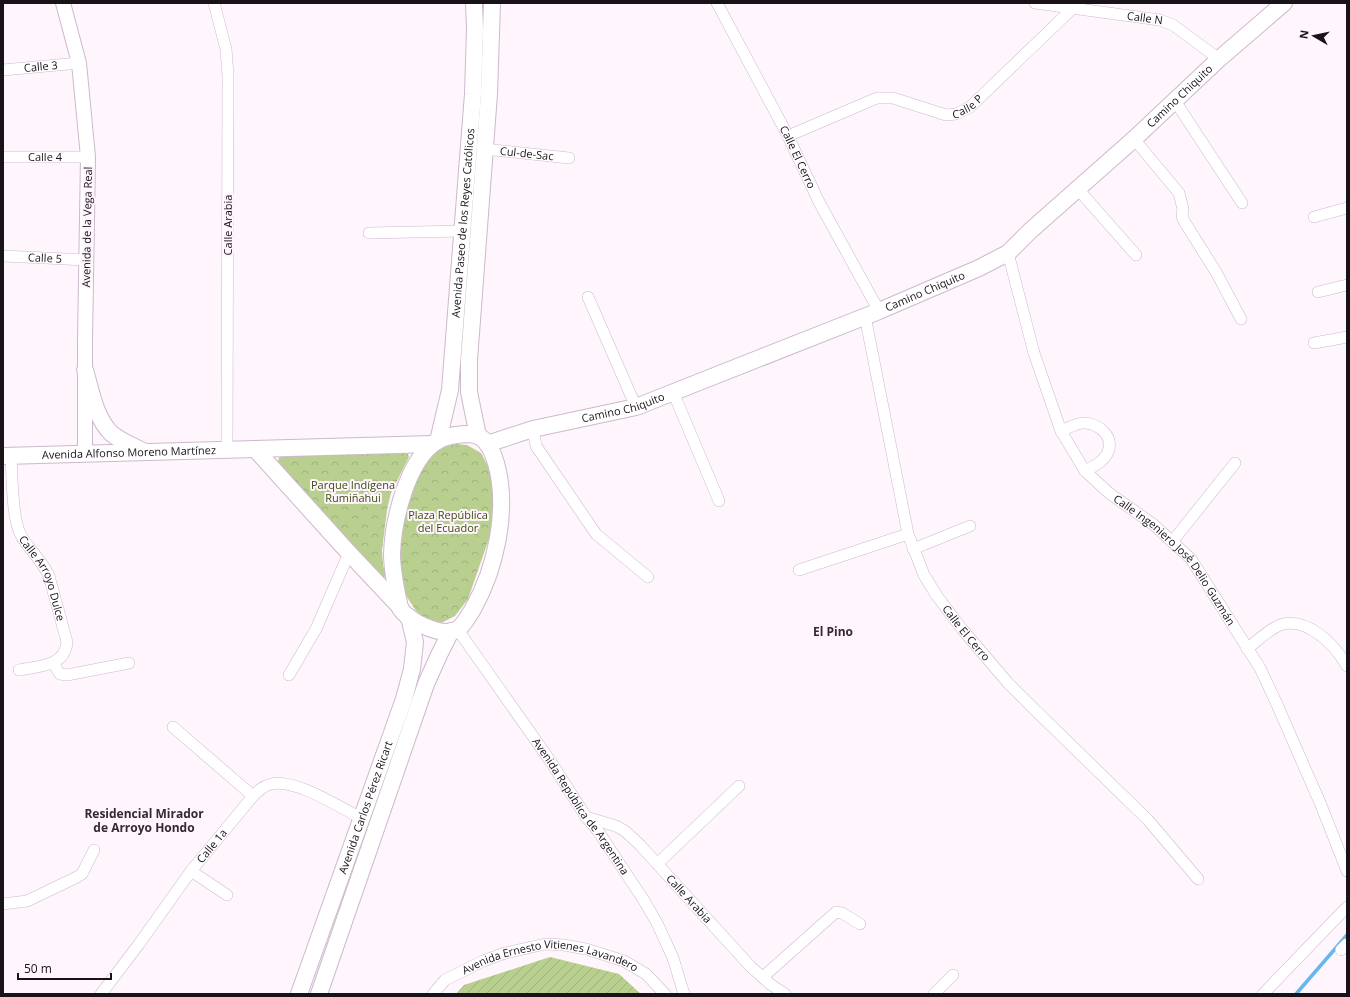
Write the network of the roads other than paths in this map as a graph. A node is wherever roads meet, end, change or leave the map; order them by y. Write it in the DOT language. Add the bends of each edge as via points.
graph roads {
  1 [pos="63,3"];
  2 [pos="214,3"];
  3 [pos="474,3"];
  4 [pos="492,3"];
  5 [pos="717,3"];
  6 [pos="1035,3"];
  7 [pos="1284,3"];
  8 [pos="1073,8"];
  9 [pos="1219,59"];
  10 [pos="79,62"];
  11 [pos="3,70"];
  12 [pos="473,94"];
  13 [pos="489,94"];
  14 [pos="1175,101"];
  15 [pos="788,136"];
  16 [pos="1134,139"];
  17 [pos="484,149"];
  18 [pos="3,157"];
  19 [pos="88,157"];
  20 [pos="569,158"];
  21 [pos="1078,188"];
  22 [pos="1242,203"];
  23 [pos="1347,208"];
  24 [pos="1314,217"];
  25 [pos="462,231"];
  26 [pos="369,233"];
  27 [pos="1008,253"];
  28 [pos="1136,255"];
  29 [pos="3,256"];
  30 [pos="87,260"];
  31 [pos="1347,285"];
  32 [pos="1318,292"];
  33 [pos="588,297"];
  34 [pos="872,313"];
  35 [pos="1241,319"];
  36 [pos="1347,337"];
  37 [pos="1314,343"];
  38 [pos="85,370"];
  39 [pos="673,392"];
  40 [pos="636,407"];
  41 [pos="533,429"];
  42 [pos="1061,431"];
  43 [pos="483,440"];
  44 [pos="435,442"];
  45 [pos="227,449"];
  46 [pos="255,449"];
  47 [pos="145,452"];
  48 [pos="86,453"];
  49 [pos="7,455"];
  50 [pos="1235,463"];
  51 [pos="1086,471"];
  52 [pos="719,501"];
  53 [pos="970,526"];
  54 [pos="908,534"];
  55 [pos="1172,542"];
  56 [pos="913,549"];
  57 [pos="349,554"];
  58 [pos="799,570"];
  59 [pos="648,577"];
  60 [pos="405,612"];
  61 [pos="454,631"];
  62 [pos="1247,649"];
  63 [pos="53,663"];
  64 [pos="129,663"];
  65 [pos="1347,666"];
  66 [pos="19,670"];
  67 [pos="289,676"];
  68 [pos="173,727"];
  69 [pos="739,786"];
  70 [pos="253,796"];
  71 [pos="586,817"];
  72 [pos="361,818"];
  73 [pos="94,850"];
  74 [pos="658,864"];
  75 [pos="191,871"];
  76 [pos="1347,871"];
  77 [pos="1198,879"];
  78 [pos="227,896"];
  79 [pos="3,904"];
  80 [pos="1347,907"];
  81 [pos="860,924"];
  82 [pos="953,975"];
  83 [pos="763,977"];
  84 [pos="102,994"];
  85 [pos="299,994"];
  86 [pos="319,994"];
  87 [pos="433,994"];
  88 [pos="665,994"];
  89 [pos="684,994"];
  90 [pos="785,994"];
  91 [pos="934,994"];
  92 [pos="1263,994"];
  1 -- 10 [label="street, Avenida de la Vega Real"];
  2 -- 45 [label="street, Calle Arabia" via="226,49 228,76"];
  3 -- 12 [label="main road, Avenida Paseo de los Reyes Católicos"];
  4 -- 13 [label="main road, Avenida Paseo de los Reyes Católicos"];
  5 -- 15 [label="street, Calle El Cerro"];
  6 -- 8 [label="street, Calle N"];
  7 -- 9 [label="main road, Camino Chiquito"];
  8 -- 9 [label="street, Calle N" via="1160,20 1173,26"];
  8 -- 15 [label="street, Calle P" via="961,112 951,115 940,114 893,98 877,98"];
  9 -- 14 [label="main road, Camino Chiquito"];
  10 -- 11 [label="street, Calle 3"];
  10 -- 19 [label="street, Avenida de la Vega Real"];
  12 -- 13 [label="street"];
  12 -- 25 [label="main road, Avenida Paseo de los Reyes Católicos"];
  13 -- 17 [label="main road, Avenida Paseo de los Reyes Católicos"];
  14 -- 16 [label="main road, Camino Chiquito"];
  14 -- 22 [label="street"];
  15 -- 34 [label="street, Calle El Cerro"];
  16 -- 21 [label="main road, Camino Chiquito"];
  16 -- 35 [label="street" via="1179,193 1184,221 1216,272"];
  17 -- 20 [label="street, Cul-de-Sac"];
  17 -- 43 [label="main road, Avenida Paseo de los Reyes Católicos" via="469,360 469,392"];
  18 -- 19 [label="street, Calle 4"];
  19 -- 30 [label="street, Avenida de la Vega Real"];
  21 -- 27 [label="main road, Camino Chiquito"];
  21 -- 28 [label="street"];
  23 -- 24 [label="street"];
  25 -- 26 [label="street"];
  25 -- 44 [label="main road, Avenida Paseo de los Reyes Católicos" via="450,390"];
  27 -- 34 [label="main road, Camino Chiquito" via="979,268"];
  27 -- 42 [label="street, Calle Ingeniero José Delio Guzmán" via="1034,353"];
  29 -- 30 [label="street, Calle 5"];
  30 -- 38 [label="street, Avenida de la Vega Real"];
  31 -- 32 [label="street"];
  33 -- 40 [label="street"];
  34 -- 39 [label="main road, Camino Chiquito"];
  34 -- 54 [label="street, Calle El Cerro"];
  36 -- 37 [label="street"];
  38 -- 47 [label="main road" via="97,410 111,433"];
  38 -- 48 [label="street, Avenida de la Vega Real"];
  39 -- 40 [label="main road, Camino Chiquito"];
  39 -- 52 [label="street"];
  40 -- 41 [label="main road, Camino Chiquito"];
  41 -- 43 [label="main road, Camino Chiquito"];
  41 -- 59 [label="street" via="536,446 596,534"];
  42 -- 51 [label="street, Calle Ingeniero José Delio Guzmán"];
  42 -- 51 [label="street" via="1083,423 1101,428 1107,435 1108,452 1100,463"];
  43 -- 44 [label="main road" via="466,434 452,435"];
  43 -- 61 [label="main road" via="493,455 499,475 499,526 494,555 483,588 467,618"];
  44 -- 46 [label="main road, Avenida Alfonso Moreno Martínez"];
  44 -- 60 [label="main road" via="412,472 395,524 392,555 395,586"];
  45 -- 46 [label="main road, Avenida Alfonso Moreno Martínez"];
  45 -- 47 [label="main road, Avenida Alfonso Moreno Martínez"];
  46 -- 57 [label="main road"];
  47 -- 48 [label="main road, Avenida Alfonso Moreno Martínez"];
  48 -- 49 [label="main road, Avenida Alfonso Moreno Martínez"];
  49 -- 63 [label="street, Calle Arroyo Dulce" via="17,529 46,568 67,642 65,653"];
  50 -- 55 [label="street"];
  51 -- 55 [label="street, Calle Ingeniero José Delio Guzmán"];
  53 -- 56 [label="street"];
  54 -- 56 [label="street, Calle El Cerro"];
  54 -- 58 [label="street"];
  55 -- 62 [label="street, Calle Ingeniero José Delio Guzmán" via="1191,559"];
  56 -- 77 [label="street, Calle El Cerro" via="924,575 962,630 1030,706 1148,820"];
  57 -- 60 [label="main road"];
  57 -- 67 [label="street" via="316,629"];
  60 -- 61 [label="main road" via="433,630"];
  60 -- 72 [label="main road, Avenida Carlos Pérez Ricart" via="415,642 412,669 404,699"];
  61 -- 71 [label="street, Avenida República de Argentina" via="551,762"];
  61 -- 86 [label="main road, Avenida Carlos Pérez Ricart" via="438,655 426,684"];
  62 -- 65 [label="street" via="1280,625 1299,625 1316,631 1327,640"];
  62 -- 76 [label="street, Calle Ingeniero José Delio Guzmán" via="1260,668 1275,700"];
  63 -- 64 [label="street" via="60,674 67,675"];
  63 -- 66 [label="street"];
  68 -- 70 [label="street"];
  69 -- 74 [label="street"];
  70 -- 72 [label="street, Calle 1a" via="272,784 296,785"];
  70 -- 75 [label="street, Calle 1a"];
  71 -- 74 [label="street, Calle Arabia" via="625,831"];
  71 -- 89 [label="street, Avenida República de Argentina" via="598,831 658,923 673,958"];
  72 -- 85 [label="main road, Avenida Carlos Pérez Ricart"];
  73 -- 79 [label="street" via="82,874 27,901"];
  74 -- 83 [label="street, Calle Arabia" via="750,966"];
  75 -- 78 [label="street"];
  75 -- 84 [label="street, Calle 1a"];
  80 -- 92 [label="street"];
  81 -- 83 [label="street" via="836,912"];
  82 -- 91 [label="street"];
  83 -- 90 [label="street, Calle Arabia"];
  87 -- 88 [label="street, Avenida Ernesto Vitienes Lavandero" via="445,980 483,961 545,944 586,949 624,961 646,974"];
}
